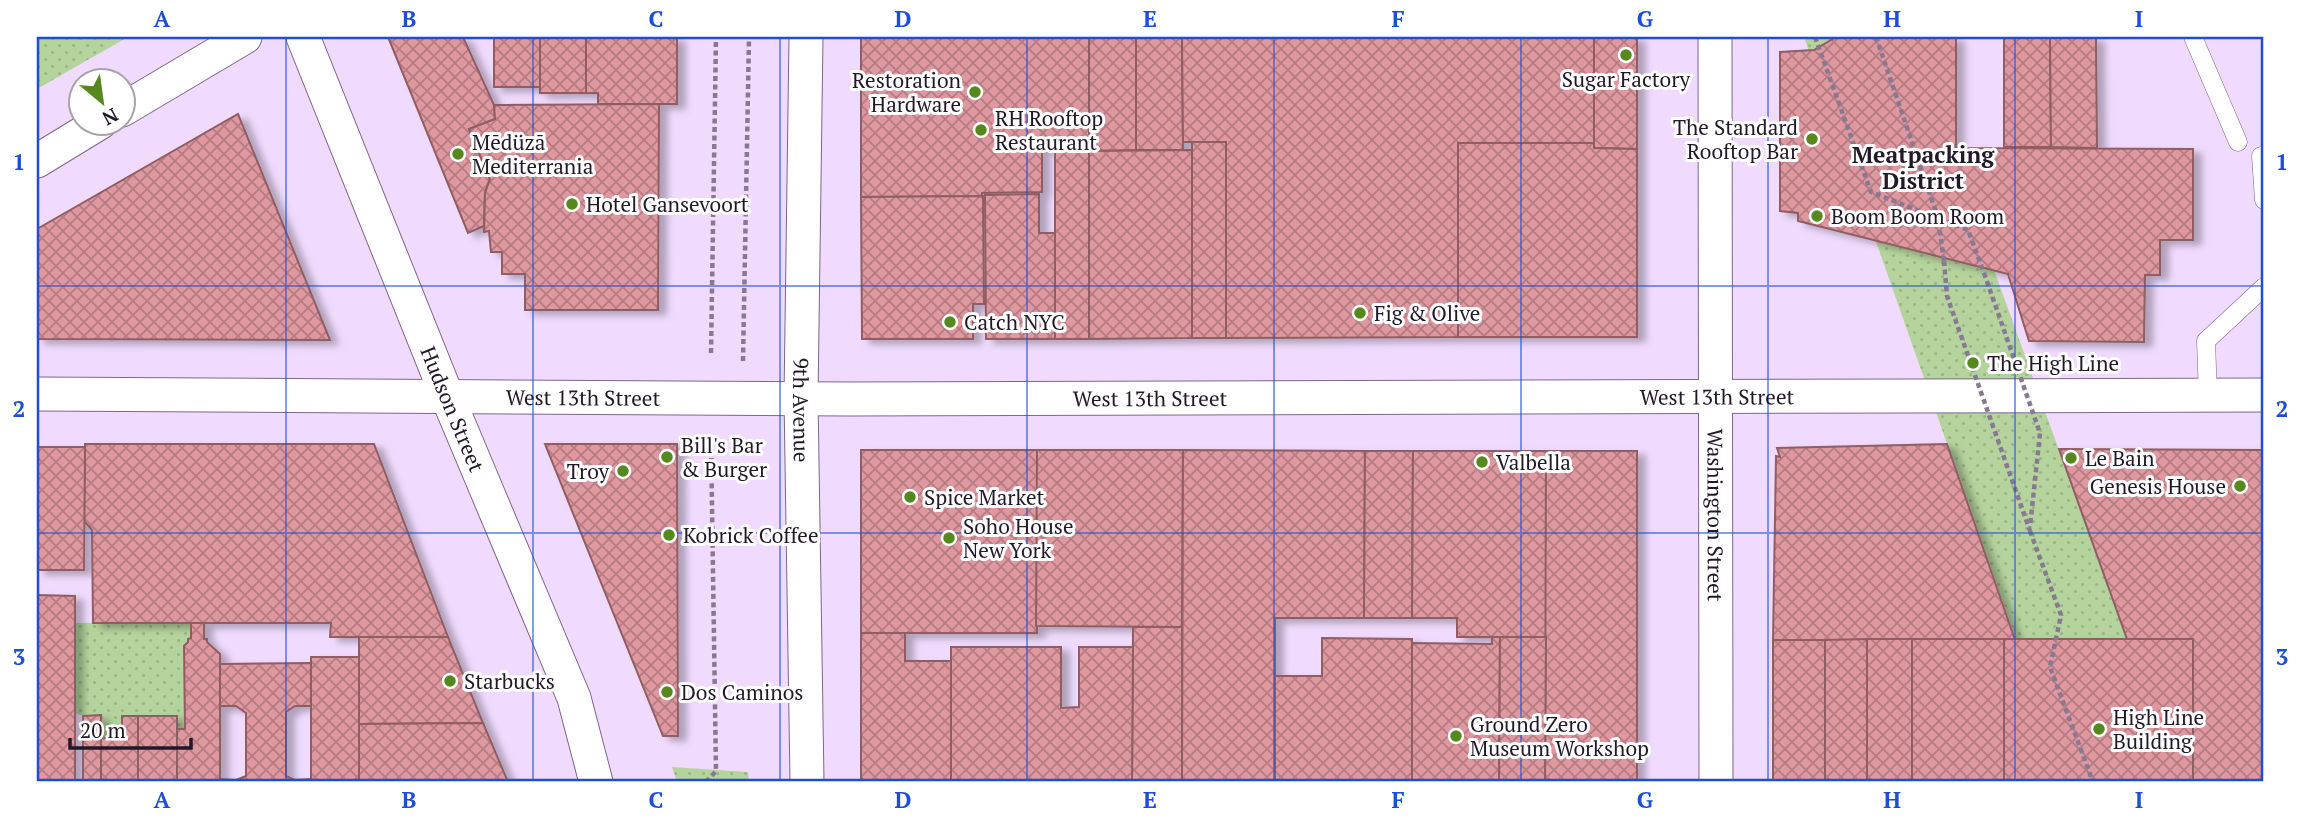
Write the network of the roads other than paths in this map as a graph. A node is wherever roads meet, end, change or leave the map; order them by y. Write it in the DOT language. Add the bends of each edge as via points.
graph roads {
  1 [pos="245,37"];
  2 [pos="303,37"];
  3 [pos="806,37"];
  4 [pos="1715,37"];
  5 [pos="2193,37"];
  6 [pos="136,102"];
  7 [pos="78,136"];
  8 [pos="2238,142"];
  9 [pos="2261,156"];
  10 [pos="37,161"];
  11 [pos="2264,200"];
  12 [pos="2264,287"];
  13 [pos="37,394"];
  14 [pos="447,396"];
  15 [pos="2208,396"];
  16 [pos="2264,396"];
  17 [pos="1715,397"];
  18 [pos="801,398"];
  19 [pos="596,782"];
  20 [pos="807,782"];
  21 [pos="1716,782"];
  1 -- 6 [label="street"];
  2 -- 14 [label="street, Hudson Street"];
  3 -- 18 [label="street, 9th Avenue"];
  4 -- 17 [label="street, Washington Street"];
  5 -- 8 [label="lane"];
  7 -- 10 [label="street"];
  9 -- 11 [label="lane"];
  12 -- 15 [label="lane" via="2206,341"];
  13 -- 14 [label="street, West 13th Street"];
  14 -- 18 [label="street, West 13th Street"];
  14 -- 19 [label="street, Hudson Street" via="574,698"];
  15 -- 16 [label="street, West 13th Street"];
  15 -- 17 [label="street, West 13th Street"];
  17 -- 18 [label="street, West 13th Street"];
  17 -- 21 [label="street, Washington Street"];
  18 -- 20 [label="street, 9th Avenue"];
}
